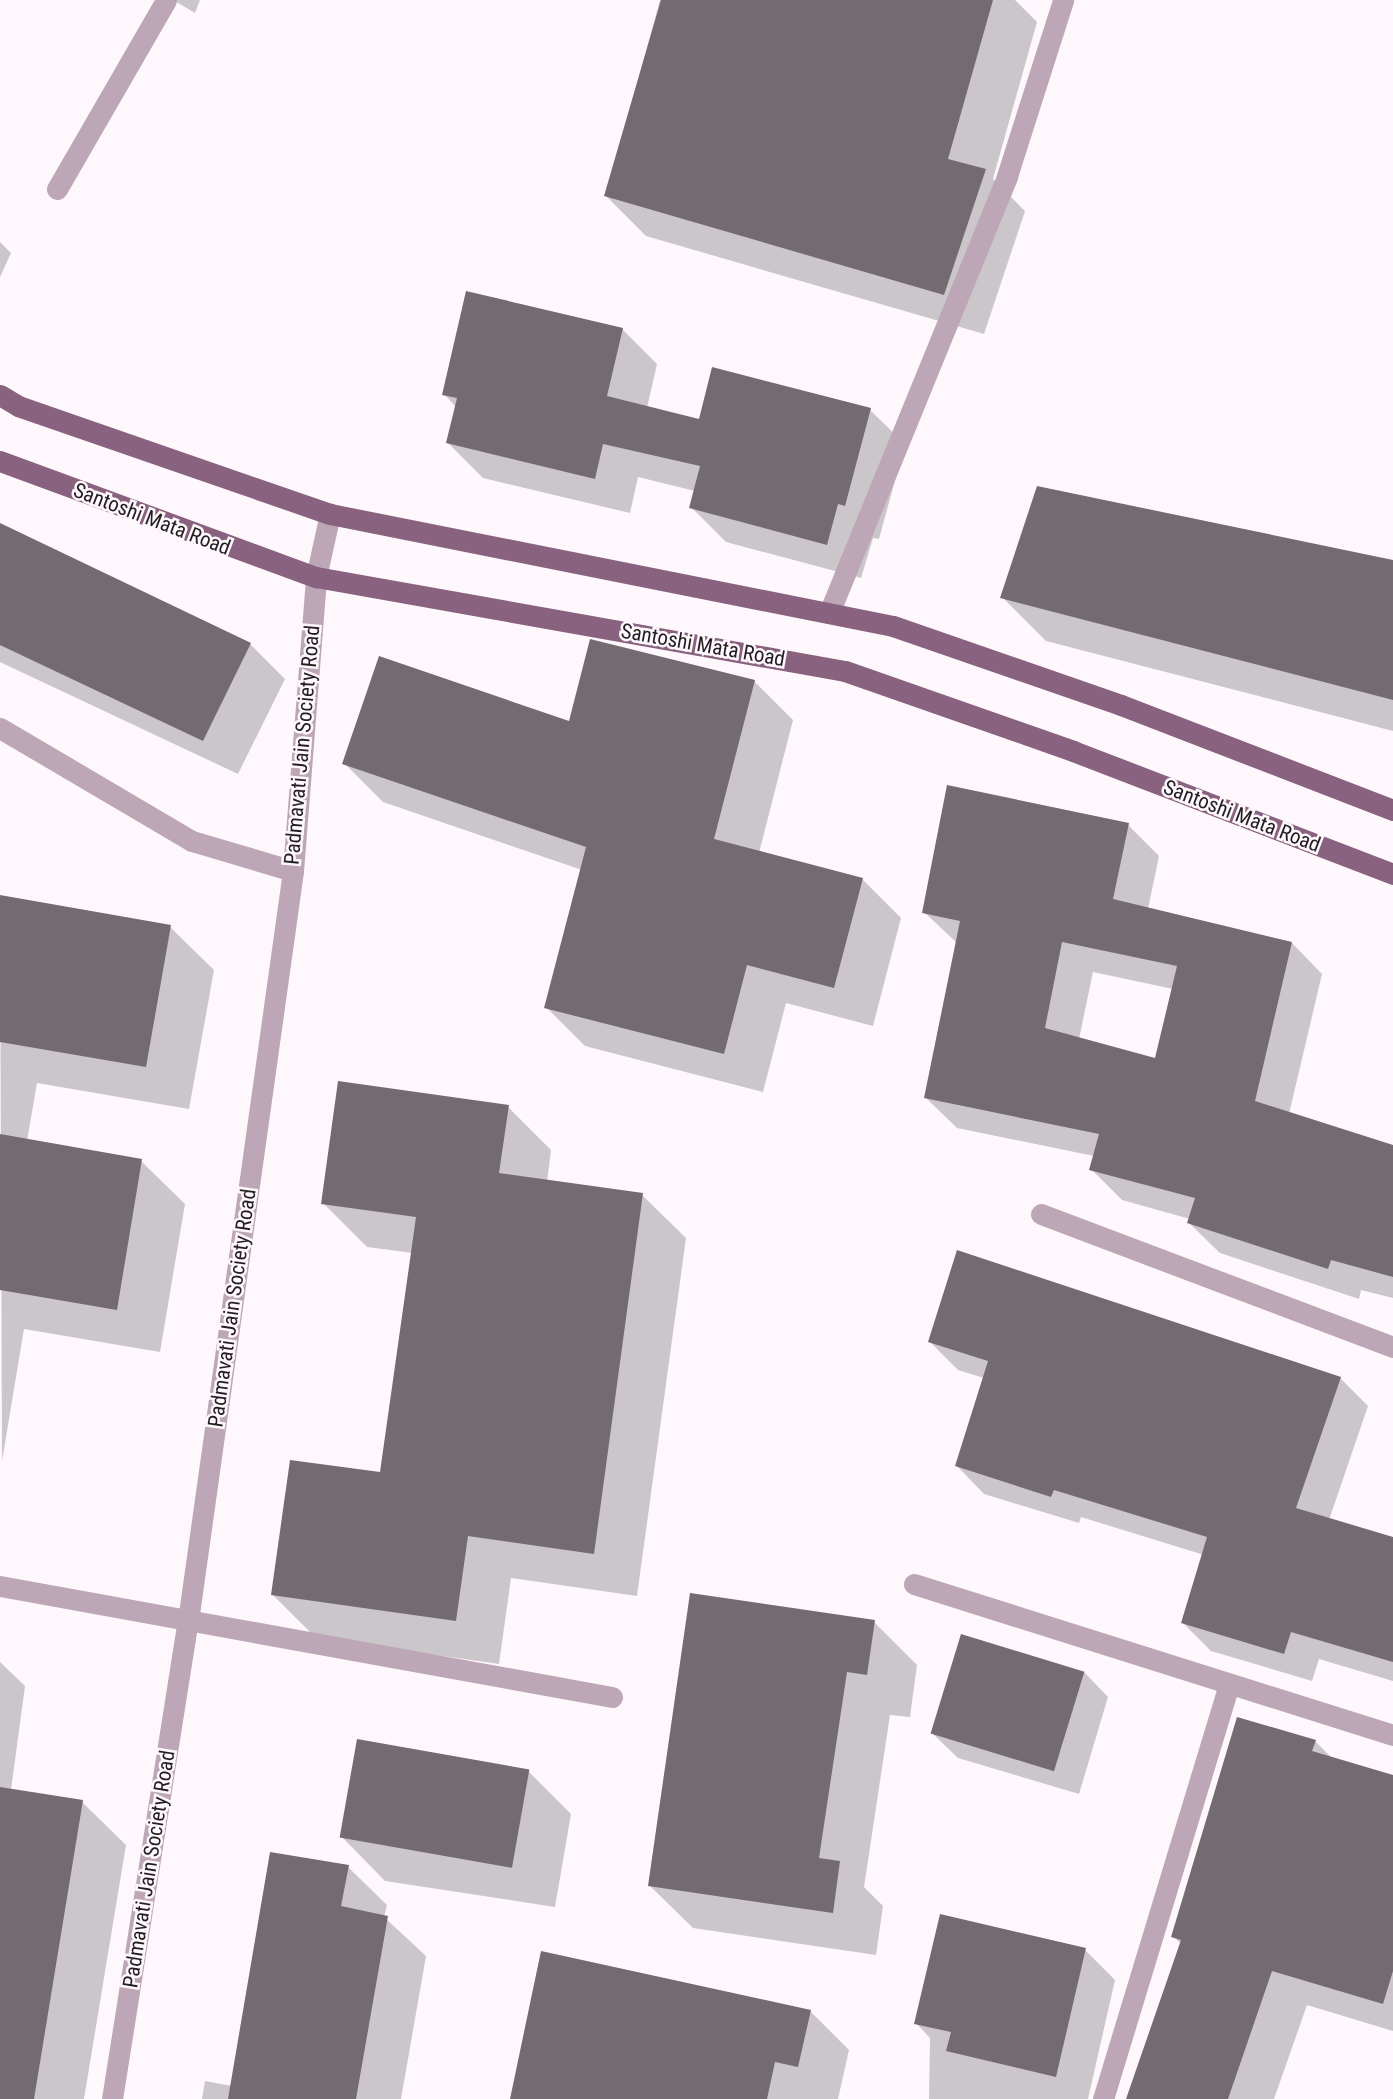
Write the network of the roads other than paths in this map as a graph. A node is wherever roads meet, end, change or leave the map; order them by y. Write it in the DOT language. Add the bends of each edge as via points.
graph roads {
  1 [pos="166,0"];
  2 [pos="1063,0"];
  3 [pos="57,190"];
  4 [pos="9,401"];
  5 [pos="0,461"];
  6 [pos="331,514"];
  7 [pos="316,577"];
  8 [pos="829,613"];
  9 [pos="0,728"];
  10 [pos="1393,810"];
  11 [pos="293,871"];
  12 [pos="1393,874"];
  13 [pos="1041,1214"];
  14 [pos="1393,1347"];
  15 [pos="914,1584"];
  16 [pos="0,1586"];
  17 [pos="188,1621"];
  18 [pos="1229,1684"];
  19 [pos="612,1698"];
  20 [pos="1393,1735"];
  21 [pos="112,2099"];
  22 [pos="1103,2099"];
  1 -- 3 [label="street"];
  2 -- 8 [label="street" via="1007,176"];
  4 -- 6 [label="main road"];
  5 -- 7 [label="main road, Santoshi Mata Road"];
  6 -- 7 [label="street, Padmavati Jain Society Road"];
  6 -- 8 [label="main road"];
  7 -- 11 [label="street, Padmavati Jain Society Road"];
  7 -- 12 [label="main road, Santoshi Mata Road" via="845,671 1073,751"];
  8 -- 10 [label="main road" via="893,626 1058,683"];
  9 -- 11 [label="street" via="192,841"];
  11 -- 17 [label="street, Padmavati Jain Society Road"];
  13 -- 14 [label="street"];
  15 -- 18 [label="street"];
  16 -- 17 [label="street"];
  17 -- 19 [label="street"];
  17 -- 21 [label="street, Padmavati Jain Society Road"];
  18 -- 20 [label="street"];
  18 -- 22 [label="street"];
}
